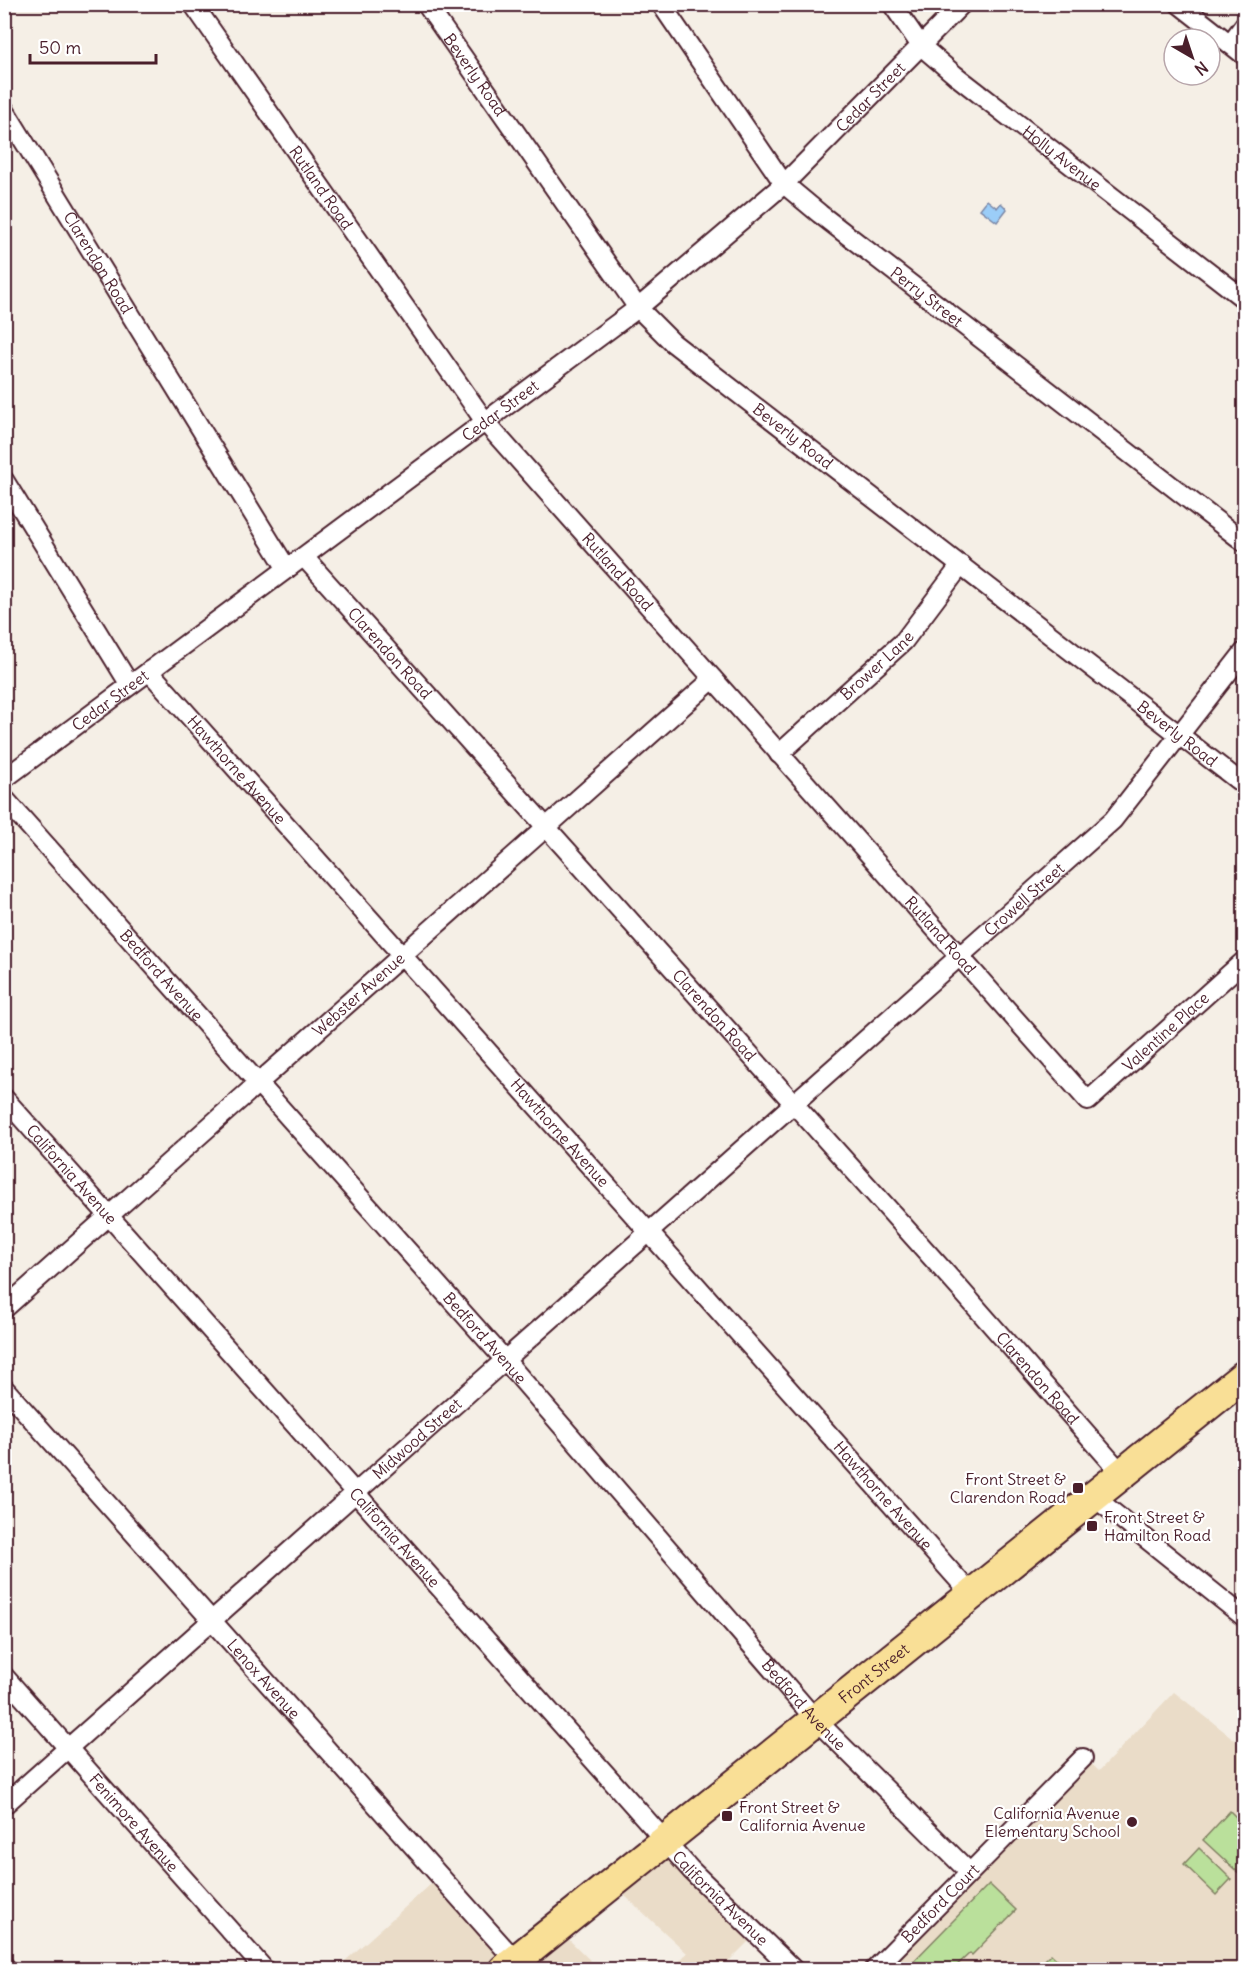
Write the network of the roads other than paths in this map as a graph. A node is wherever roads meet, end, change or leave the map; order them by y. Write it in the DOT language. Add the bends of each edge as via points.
graph roads {
  1 [pos="193,4"];
  2 [pos="426,4"];
  3 [pos="661,4"];
  4 [pos="892,4"];
  5 [pos="962,4"];
  6 [pos="1179,4"];
  7 [pos="1245,25"];
  8 [pos="921,46"];
  9 [pos="1237,50"];
  10 [pos="4,108"];
  11 [pos="784,184"];
  12 [pos="1245,299"];
  13 [pos="638,308"];
  14 [pos="486,423"];
  15 [pos="4,480"];
  16 [pos="1245,542"];
  17 [pos="304,557"];
  18 [pos="961,565"];
  19 [pos="287,569"];
  20 [pos="1245,652"];
  21 [pos="149,671"];
  22 [pos="712,679"];
  23 [pos="130,685"];
  24 [pos="1180,735"];
  25 [pos="779,754"];
  26 [pos="4,779"];
  27 [pos="1245,785"];
  28 [pos="4,798"];
  29 [pos="546,827"];
  30 [pos="402,955"];
  31 [pos="959,956"];
  32 [pos="1245,961"];
  33 [pos="259,1083"];
  34 [pos="4,1098"];
  35 [pos="1088,1101"];
  36 [pos="792,1104"];
  37 [pos="720,1169"];
  38 [pos="109,1216"];
  39 [pos="649,1232"];
  40 [pos="4,1309"];
  41 [pos="505,1360"];
  42 [pos="1245,1376"];
  43 [pos="4,1388"];
  44 [pos="1122,1474"];
  45 [pos="355,1493"];
  46 [pos="1094,1497"];
  47 [pos="971,1594"];
  48 [pos="1245,1617"];
  49 [pos="212,1620"];
  50 [pos="4,1677"];
  51 [pos="815,1719"];
  52 [pos="68,1748"];
  53 [pos="1083,1758"];
  54 [pos="4,1805"];
  55 [pos="665,1840"];
  56 [pos="969,1872"];
  57 [pos="4,1966"];
  58 [pos="514,1966"];
  59 [pos="8,1970"];
  60 [pos="265,1970"];
  61 [pos="794,1970"];
  62 [pos="874,1970"];
  1 -- 14 [label="street, Rutland Road"];
  2 -- 13 [label="street, Beverly Road"];
  3 -- 11 [label="street, Perry Street"];
  4 -- 8 [label="street, Holly Avenue"];
  5 -- 8 [label="street, Cedar Street"];
  6 -- 9 [label="street"];
  7 -- 9 [label="street"];
  8 -- 11 [label="street, Cedar Street"];
  8 -- 12 [label="street, Holly Avenue"];
  10 -- 19 [label="street, Clarendon Road"];
  11 -- 13 [label="street, Cedar Street"];
  11 -- 16 [label="street, Perry Street"];
  13 -- 14 [label="street, Cedar Street"];
  13 -- 18 [label="street, Beverly Road" via="673,343"];
  14 -- 17 [label="street, Cedar Street"];
  14 -- 22 [label="street, Rutland Road"];
  15 -- 23 [label="street"];
  17 -- 19 [label="street, Cedar Street"];
  17 -- 29 [label="street, Clarendon Road"];
  18 -- 24 [label="street, Beverly Road"];
  18 -- 25 [label="street, Brower Lane" via="904,641"];
  19 -- 21 [label="street, Cedar Street"];
  20 -- 24 [label="street, Crowell Street"];
  21 -- 23 [label="street, Cedar Street"];
  21 -- 30 [label="street, Hawthorne Avenue"];
  22 -- 25 [label="street, Rutland Road"];
  22 -- 29 [label="street, Webster Avenue"];
  23 -- 26 [label="street, Cedar Street"];
  24 -- 27 [label="street, Beverly Road"];
  24 -- 31 [label="street, Crowell Street" via="1113,819"];
  25 -- 31 [label="street, Rutland Road"];
  28 -- 33 [label="street, Bedford Avenue"];
  29 -- 30 [label="street, Webster Avenue"];
  29 -- 36 [label="street, Clarendon Road"];
  30 -- 33 [label="street, Webster Avenue"];
  30 -- 39 [label="street, Hawthorne Avenue"];
  31 -- 35 [label="street, Rutland Road"];
  31 -- 36 [label="street, Crowell Street"];
  32 -- 35 [label="street, Valentine Place"];
  33 -- 38 [label="street, Webster Avenue"];
  33 -- 41 [label="street, Bedford Avenue"];
  34 -- 38 [label="street, California Avenue"];
  36 -- 37 [label="street, Crowell Street"];
  36 -- 44 [label="street, Clarendon Road"];
  37 -- 39 [label="street, Midwood Street"];
  38 -- 40 [label="street, Webster Avenue"];
  38 -- 45 [label="street, California Avenue"];
  39 -- 41 [label="street, Midwood Street"];
  39 -- 47 [label="street, Hawthorne Avenue"];
  41 -- 45 [label="street, Midwood Street"];
  41 -- 51 [label="street, Bedford Avenue"];
  42 -- 44 [label="main road, Front Street"];
  43 -- 49 [label="street, Lenox Avenue"];
  44 -- 46 [label="main road, Front Street"];
  45 -- 49 [label="street, Midwood Street"];
  45 -- 55 [label="street, California Avenue"];
  46 -- 47 [label="main road, Front Street"];
  46 -- 48 [label="street"];
  47 -- 51 [label="main road, Front Street"];
  49 -- 52 [label="street, Midwood Street"];
  49 -- 58 [label="street, Lenox Avenue"];
  50 -- 52 [label="street, Fenimore Avenue"];
  51 -- 55 [label="main road, Front Street"];
  51 -- 56 [label="street, Bedford Avenue"];
  52 -- 54 [label="street, Midwood Street"];
  52 -- 60 [label="street, Fenimore Avenue"];
  53 -- 56 [label="street, Bedford Court"];
  55 -- 58 [label="main road, Front Street"];
  55 -- 61 [label="street, California Avenue"];
  56 -- 62 [label="street, Bedford Court"];
  57 -- 59 [label="street"];
}
